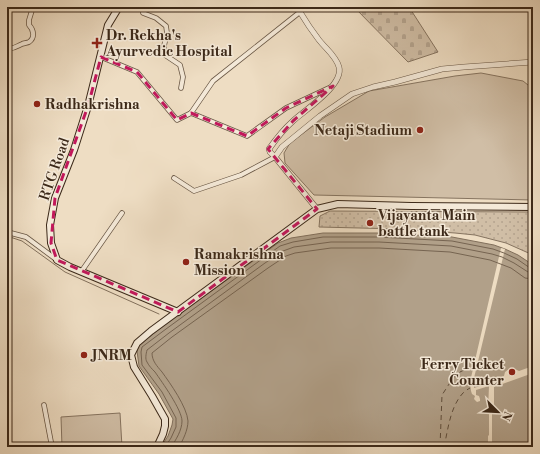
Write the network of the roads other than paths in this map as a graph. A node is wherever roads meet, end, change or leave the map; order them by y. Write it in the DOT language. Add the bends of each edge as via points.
graph roads {
  1 [pos="33,7"];
  2 [pos="120,7"];
  3 [pos="142,7"];
  4 [pos="305,7"];
  5 [pos="300,12"];
  6 [pos="7,48"];
  7 [pos="101,58"];
  8 [pos="533,62"];
  9 [pos="333,86"];
  10 [pos="181,88"];
  11 [pos="191,113"];
  12 [pos="275,157"];
  13 [pos="174,178"];
  14 [pos="533,207"];
  15 [pos="317,208"];
  16 [pos="122,212"];
  17 [pos="7,232"];
  18 [pos="57,260"];
  19 [pos="81,272"];
  20 [pos="178,312"];
  21 [pos="44,405"];
  22 [pos="52,447"];
  23 [pos="157,447"];
  1 -- 6 [label="street" via="29,20 29,26 34,32 32,39 14,48"];
  2 -- 7 [label="main road, RTG Road" via="108,25"];
  3 -- 10 [label="street" via="143,13 156,18 166,26 165,55 180,65 183,77"];
  4 -- 5 [label="street"];
  5 -- 9 [label="street" via="337,62 340,74"];
  5 -- 11 [label="street" via="213,81"];
  7 -- 11 [label="street" via="137,72 177,120"];
  7 -- 18 [label="main road, RTG Road" via="79,135 55,198 50,225 51,243"];
  8 -- 12 [label="street" via="442,69 352,94 282,147"];
  9 -- 11 [label="street" via="286,108 247,136"];
  9 -- 12 [label="street" via="274,141 269,149"];
  12 -- 13 [label="street" via="241,175 194,191"];
  12 -- 15 [label="street"];
  14 -- 15 [label="main road" via="338,204"];
  15 -- 20 [label="main road"];
  16 -- 19 [label="street"];
  17 -- 18 [label="street" via="26,237"];
  18 -- 19 [label="main road"];
  19 -- 20 [label="main road"];
  20 -- 23 [label="main road" via="137,343 131,355 134,367 165,419 163,434"];
  21 -- 22 [label="street"];
}
